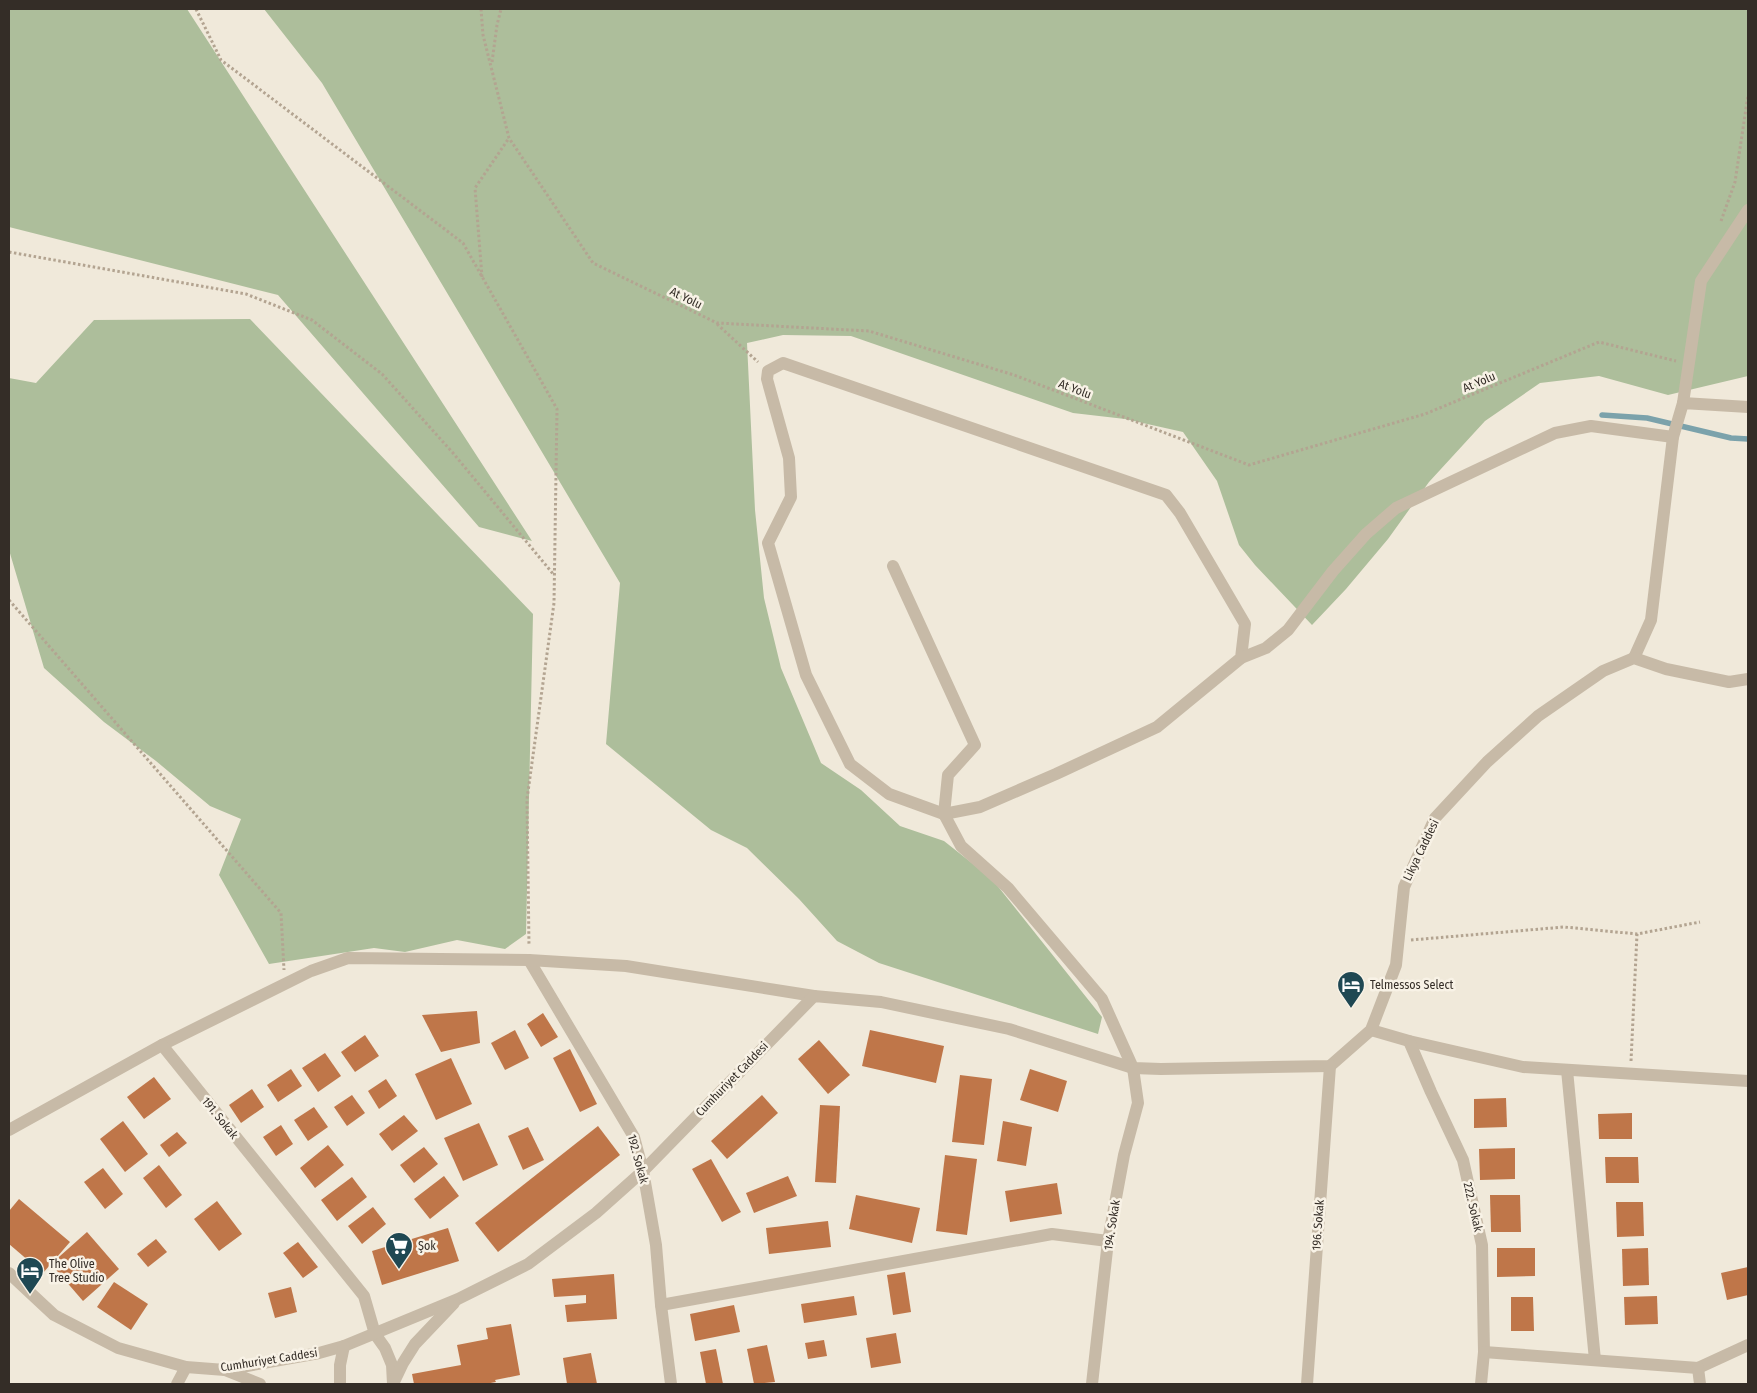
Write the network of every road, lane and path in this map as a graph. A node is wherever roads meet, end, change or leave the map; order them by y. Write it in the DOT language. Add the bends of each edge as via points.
graph roads {
  1 [pos="196,9"];
  2 [pos="481,9"];
  3 [pos="501,9"];
  4 [pos="492,65"];
  5 [pos="1748,95"];
  6 [pos="509,138"];
  7 [pos="1748,210"];
  8 [pos="1720,227"];
  9 [pos="9,252"];
  10 [pos="483,278"];
  11 [pos="717,323"];
  12 [pos="1689,364"];
  13 [pos="768,371"];
  14 [pos="1748,407"];
  15 [pos="1681,408"];
  16 [pos="1674,434"];
  17 [pos="893,566"];
  18 [pos="554,576"];
  19 [pos="9,600"];
  20 [pos="1241,658"];
  21 [pos="1634,658"];
  22 [pos="1748,679"];
  23 [pos="944,814"];
  24 [pos="1700,922"];
  25 [pos="1637,934"];
  26 [pos="1398,941"];
  27 [pos="529,960"];
  28 [pos="284,984"];
  29 [pos="814,996"];
  30 [pos="1371,1030"];
  31 [pos="1409,1041"];
  32 [pos="162,1045"];
  33 [pos="1330,1066"];
  34 [pos="1133,1068"];
  35 [pos="1567,1070"];
  36 [pos="1630,1074"];
  37 [pos="1748,1081"];
  38 [pos="9,1130"];
  39 [pos="643,1171"];
  40 [pos="1108,1241"];
  41 [pos="9,1273"];
  42 [pos="458,1298"];
  43 [pos="661,1305"];
  44 [pos="375,1334"];
  45 [pos="1748,1345"];
  46 [pos="344,1346"];
  47 [pos="1484,1352"];
  48 [pos="1595,1360"];
  49 [pos="186,1367"];
  50 [pos="1698,1368"];
  51 [pos="225,1370"];
  52 [pos="177,1384"];
  53 [pos="260,1384"];
  54 [pos="340,1384"];
  55 [pos="393,1384"];
  56 [pos="671,1384"];
  57 [pos="1092,1384"];
  58 [pos="1307,1384"];
  59 [pos="1481,1384"];
  60 [pos="1700,1384"];
  1 -- 10 [label="path" via="221,60 463,244"];
  2 -- 4 [label="path" via="483,35"];
  3 -- 4 [label="path"];
  4 -- 6 [label="path"];
  5 -- 8 [label="path" via="1735,182"];
  6 -- 10 [label="path" via="475,188"];
  6 -- 11 [label="path, At Yolu" via="593,262"];
  7 -- 12 [label="street" via="1701,281"];
  9 -- 18 [label="path" via="246,294 312,320 382,374"];
  10 -- 18 [label="path" via="557,409"];
  11 -- 12 [label="path, At Yolu" via="868,330 1014,375 1249,465 1425,414 1599,342"];
  11 -- 13 [label="path"];
  12 -- 15 [label="street"];
  13 -- 20 [label="street" via="784,363 1166,496 1180,513 1244,624"];
  13 -- 23 [label="street" via="767,379 789,458 790,497 768,543 806,675 850,764 889,794"];
  14 -- 15 [label="street"];
  15 -- 16 [label="street"];
  16 -- 20 [label="street" via="1590,426 1555,433 1396,508 1366,534 1333,570 1288,630 1266,648"];
  16 -- 21 [label="street" via="1651,620"];
  17 -- 23 [label="street" via="975,745 948,775"];
  18 -- 27 [label="path" via="554,603 527,799"];
  19 -- 28 [label="path" via="281,912"];
  20 -- 23 [label="street" via="1158,727 980,807"];
  21 -- 22 [label="street" via="1666,669 1729,682"];
  21 -- 26 [label="street, Likya Caddesi" via="1603,671 1538,716 1487,762 1436,818 1404,887"];
  23 -- 34 [label="street, 194. Sokak" via="961,846 1008,888 1102,999"];
  24 -- 25 [label="path"];
  25 -- 26 [label="path" via="1564,927"];
  25 -- 36 [label="path"];
  26 -- 30 [label="street, Likya Caddesi" via="1396,964"];
  27 -- 28 [label="street" via="348,958"];
  27 -- 29 [label="street" via="626,966"];
  27 -- 39 [label="street, 192. Sokak" via="634,1136"];
  28 -- 32 [label="street"];
  29 -- 34 [label="street" via="882,1002 1009,1029"];
  29 -- 39 [label="street, Cumhuriyet Caddesi"];
  30 -- 31 [label="street"];
  30 -- 33 [label="street, Likya Caddesi"];
  31 -- 35 [label="street" via="1523,1067"];
  31 -- 47 [label="street, 222. Sokak" via="1462,1160 1482,1245"];
  32 -- 38 [label="street"];
  32 -- 44 [label="street, 191. Sokak" via="364,1296"];
  33 -- 34 [label="street"];
  33 -- 58 [label="street, 196. Sokak"];
  34 -- 40 [label="street, 194. Sokak" via="1138,1103"];
  35 -- 36 [label="street"];
  35 -- 48 [label="street"];
  36 -- 37 [label="street"];
  39 -- 42 [label="street, Cumhuriyet Caddesi" via="596,1213 528,1264"];
  39 -- 43 [label="street, 192. Sokak" via="656,1245"];
  40 -- 43 [label="street" via="1052,1234"];
  40 -- 57 [label="street, 194. Sokak"];
  41 -- 49 [label="street, Cumhuriyet Caddesi" via="54,1316 118,1348"];
  42 -- 44 [label="street, Cumhuriyet Caddesi"];
  42 -- 55 [label="street" via="416,1344"];
  43 -- 56 [label="street, 192. Sokak"];
  44 -- 46 [label="street, Cumhuriyet Caddesi"];
  44 -- 55 [label="street" via="392,1365"];
  45 -- 50 [label="street"];
  46 -- 51 [label="street, Cumhuriyet Caddesi"];
  46 -- 54 [label="street"];
  47 -- 48 [label="street"];
  47 -- 59 [label="street, 222. Sokak"];
  48 -- 50 [label="street"];
  49 -- 51 [label="street, Cumhuriyet Caddesi"];
  49 -- 52 [label="street"];
  50 -- 60 [label="street"];
  51 -- 53 [label="street"];
}
